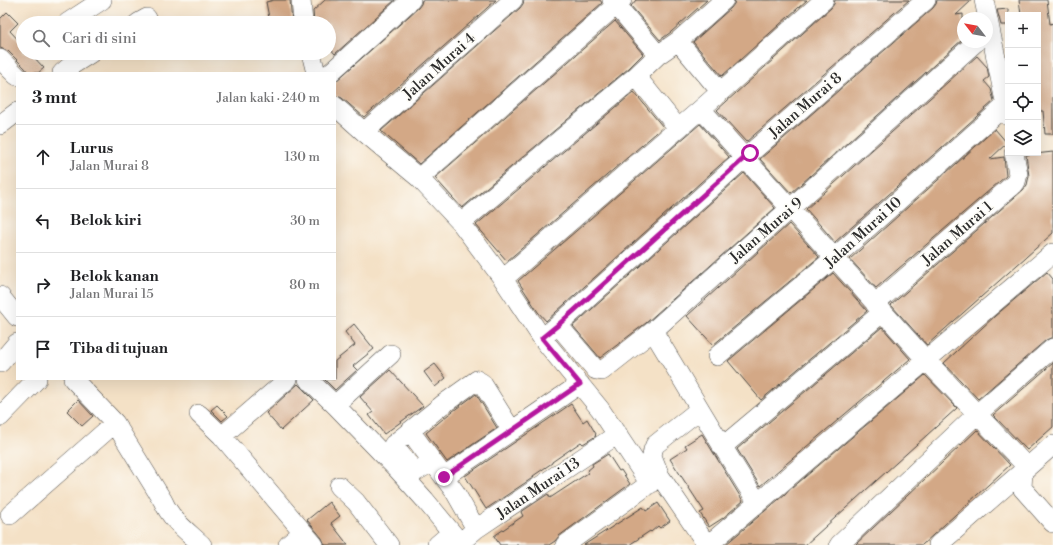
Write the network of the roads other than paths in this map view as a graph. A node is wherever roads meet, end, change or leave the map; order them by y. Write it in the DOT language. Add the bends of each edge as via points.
graph roads {
  1 [pos="102,0"];
  2 [pos="411,0"];
  3 [pos="513,0"];
  4 [pos="724,0"];
  5 [pos="824,0"];
  6 [pos="926,0"];
  7 [pos="984,0"];
  8 [pos="303,1"];
  9 [pos="617,2"];
  10 [pos="984,12"];
  11 [pos="78,16"];
  12 [pos="303,16"];
  13 [pos="678,41"];
  14 [pos="969,48"];
  15 [pos="988,48"];
  16 [pos="658,55"];
  17 [pos="0,59"];
  18 [pos="77,60"];
  19 [pos="313,60"];
  20 [pos="63,72"];
  21 [pos="316,72"];
  22 [pos="331,72"];
  23 [pos="16,75"];
  24 [pos="636,76"];
  25 [pos="720,91"];
  26 [pos="1005,104"];
  27 [pos="336,107"];
  28 [pos="701,109"];
  29 [pos="16,113"];
  30 [pos="1005,113"];
  31 [pos="0,125"];
  32 [pos="678,128"];
  33 [pos="364,132"];
  34 [pos="1015,156"];
  35 [pos="745,158"];
  36 [pos="419,178"];
  37 [pos="791,208"];
  38 [pos="461,223"];
  39 [pos="1053,253"];
  40 [pos="834,258"];
  41 [pos="503,279"];
  42 [pos="0,296"];
  43 [pos="879,308"];
  44 [pos="16,316"];
  45 [pos="558,325"];
  46 [pos="652,331"];
  47 [pos="542,338"];
  48 [pos="16,344"];
  49 [pos="1053,348"];
  50 [pos="391,354"];
  51 [pos="717,356"];
  52 [pos="926,360"];
  53 [pos="0,363"];
  54 [pos="36,380"];
  55 [pos="74,380"];
  56 [pos="287,380"];
  57 [pos="309,380"];
  58 [pos="580,384"];
  59 [pos="335,405"];
  60 [pos="700,409"];
  61 [pos="199,414"];
  62 [pos="977,414"];
  63 [pos="0,417"];
  64 [pos="115,423"];
  65 [pos="512,431"];
  66 [pos="618,434"];
  67 [pos="222,436"];
  68 [pos="1053,445"];
  69 [pos="722,447"];
  70 [pos="1025,469"];
  71 [pos="444,477"];
  72 [pos="655,480"];
  73 [pos="339,486"];
  74 [pos="758,503"];
  75 [pos="10,515"];
  76 [pos="1053,523"];
  77 [pos="476,530"];
  78 [pos="309,539"];
  79 [pos="452,542"];
  80 [pos="845,543"];
  81 [pos="202,545"];
  82 [pos="288,545"];
  83 [pos="389,545"];
  84 [pos="565,545"];
  85 [pos="707,545"];
  86 [pos="938,545"];
  1 -- 11 [label="street"];
  2 -- 22 [label="street"];
  3 -- 33 [label="street, Jalan Murai 4"];
  4 -- 13 [label="street"];
  5 -- 25 [label="street"];
  6 -- 35 [label="street, Jalan Murai 8"];
  7 -- 10 [label="street"];
  8 -- 12 [label="street"];
  9 -- 16 [label="street"];
  9 -- 36 [label="street"];
  13 -- 16 [label="street"];
  13 -- 25 [label="street"];
  14 -- 37 [label="street, Jalan Murai 9"];
  15 -- 26 [label="street"];
  16 -- 24 [label="street"];
  17 -- 23 [label="street"];
  18 -- 20 [label="street"];
  19 -- 21 [label="street"];
  24 -- 32 [label="street"];
  24 -- 38 [label="street"];
  25 -- 28 [label="street"];
  27 -- 33 [label="street"];
  28 -- 32 [label="street"];
  28 -- 35 [label="street"];
  29 -- 31 [label="street"];
  30 -- 40 [label="street, Jalan Murai 10"];
  32 -- 41 [label="street"];
  33 -- 36 [label="street"];
  34 -- 43 [label="street, Jalan Murai 1" via="1018,174 1016,182"];
  35 -- 37 [label="street"];
  35 -- 45 [label="street, Jalan Murai 8"];
  36 -- 38 [label="street"];
  37 -- 40 [label="street"];
  37 -- 46 [label="street, Jalan Murai 9"];
  38 -- 41 [label="street"];
  39 -- 52 [label="street"];
  40 -- 43 [label="street"];
  40 -- 51 [label="street, Jalan Murai 10"];
  41 -- 47 [label="street"];
  42 -- 44 [label="street"];
  43 -- 52 [label="street"];
  43 -- 69 [label="street, Jalan Murai 1"];
  45 -- 46 [label="street, Jalan Murai 9" via="599,371"];
  45 -- 47 [label="street, Jalan Murai 8"];
  46 -- 60 [label="street"];
  47 -- 58 [label="street"];
  48 -- 53 [label="street"];
  49 -- 62 [label="street"];
  50 -- 59 [label="street"];
  52 -- 62 [label="street"];
  52 -- 74 [label="street"];
  54 -- 63 [label="street"];
  55 -- 64 [label="street"];
  56 -- 67 [label="street"];
  57 -- 59 [label="street"];
  58 -- 65 [label="street"];
  58 -- 66 [label="street"];
  59 -- 79 [label="street" via="424,500"];
  60 -- 69 [label="street"];
  60 -- 72 [label="street" via="655,445 652,456"];
  61 -- 67 [label="street"];
  62 -- 70 [label="street"];
  62 -- 80 [label="street"];
  64 -- 75 [label="street"];
  64 -- 81 [label="street" via="168,512"];
  65 -- 71 [label="street"];
  65 -- 71 [label="street" via="482,383 477,380 393,445 415,472 432,462"];
  66 -- 72 [label="street"];
  66 -- 77 [label="street, Jalan Murai 13"];
  67 -- 78 [label="street"];
  68 -- 70 [label="street"];
  69 -- 74 [label="street"];
  70 -- 76 [label="street" via="1022,488"];
  70 -- 86 [label="street"];
  71 -- 77 [label="street" via="456,492"];
  72 -- 84 [label="street"];
  72 -- 85 [label="street"];
  73 -- 83 [label="street" via="356,502"];
  74 -- 85 [label="street"];
  77 -- 79 [label="street, Jalan Murai 13"];
  78 -- 82 [label="street"];
}
